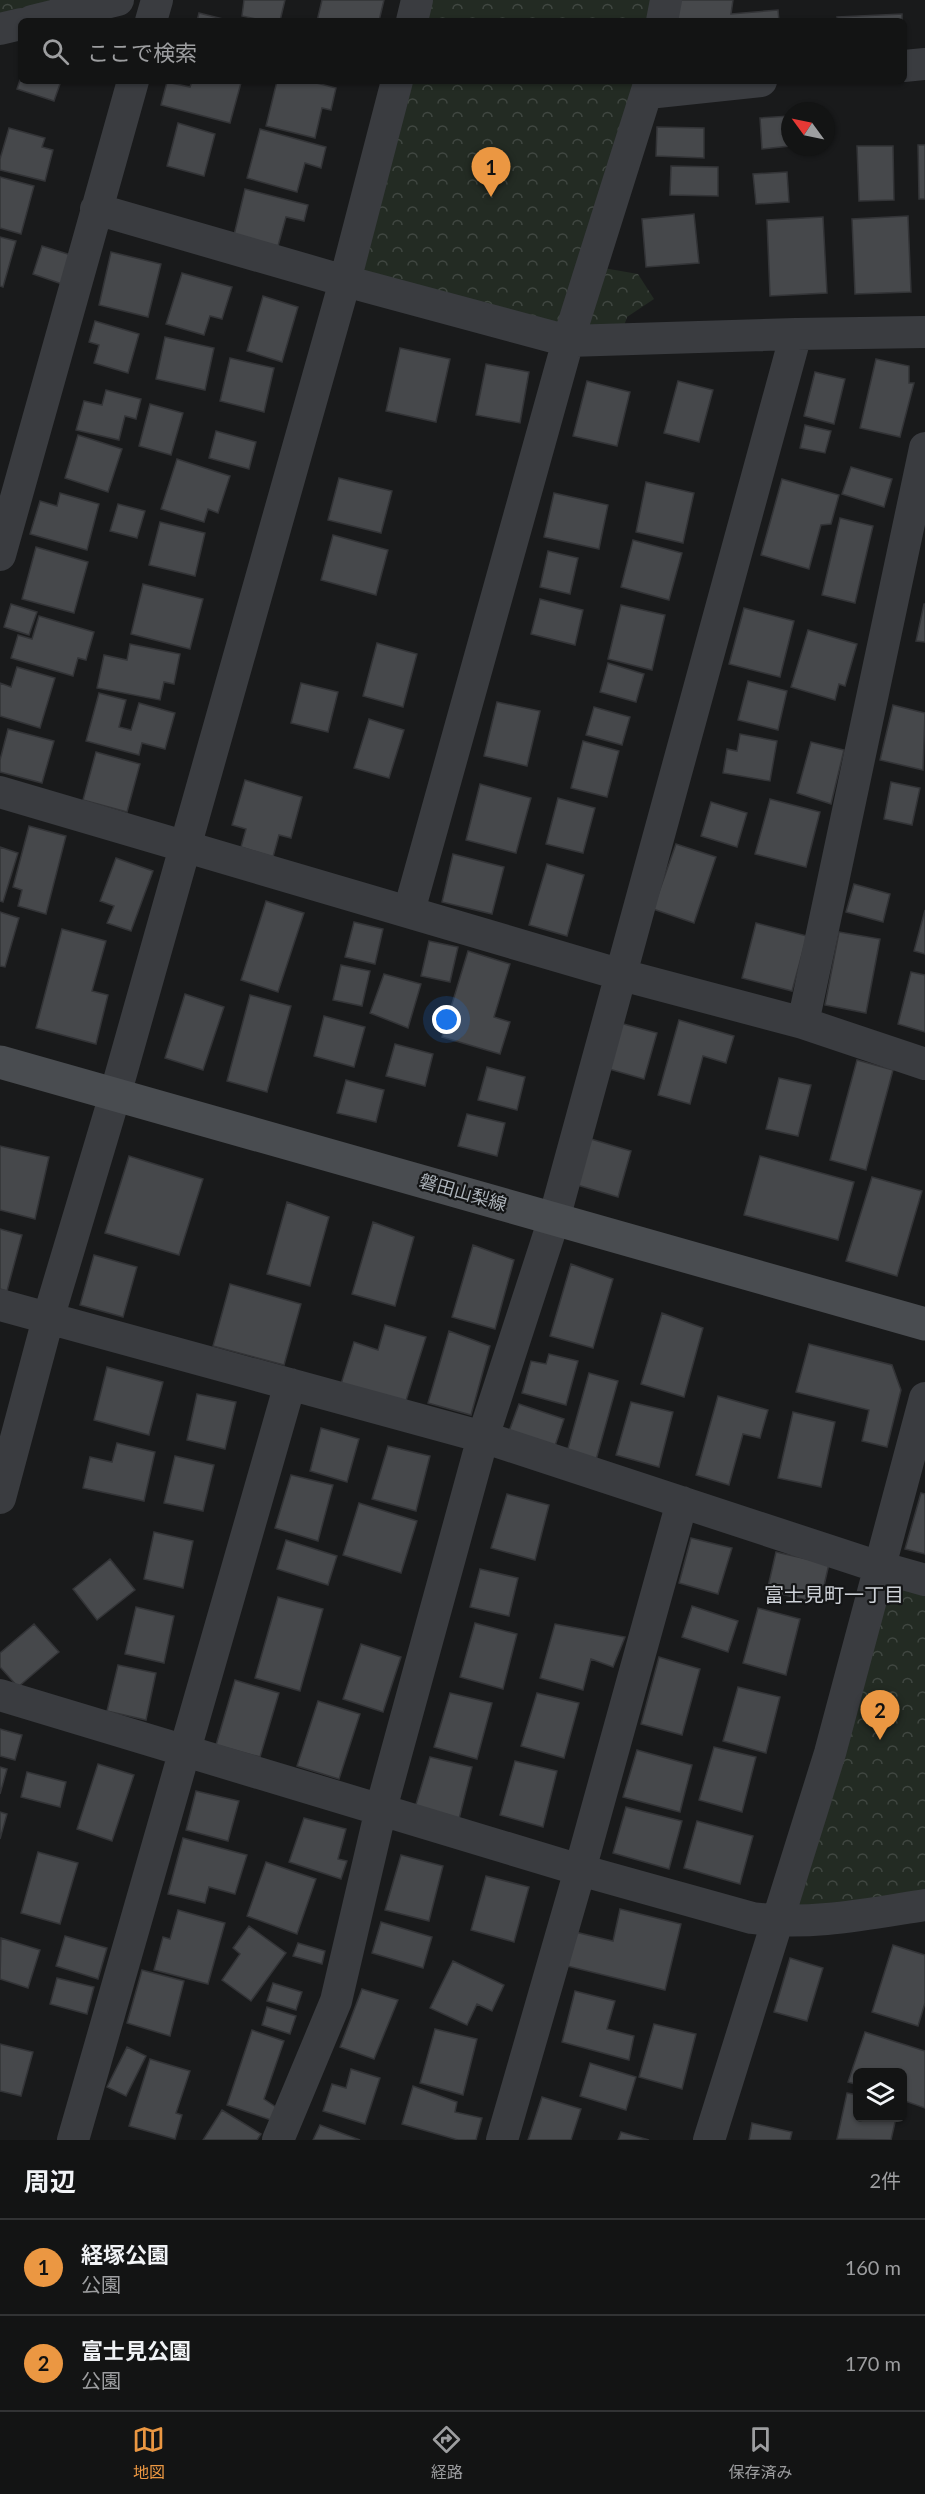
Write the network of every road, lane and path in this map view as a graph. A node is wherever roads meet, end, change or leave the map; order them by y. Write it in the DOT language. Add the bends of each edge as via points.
graph roads {
  1 [pos="117,0"];
  2 [pos="158,0"];
  3 [pos="417,0"];
  4 [pos="666,0"];
  5 [pos="44,18"];
  6 [pos="152,18"];
  7 [pos="413,18"];
  8 [pos="663,18"];
  9 [pos="18,25"];
  10 [pos="0,29"];
  11 [pos="925,64"];
  12 [pos="907,66"];
  13 [pos="133,84"];
  14 [pos="396,84"];
  15 [pos="705,84"];
  16 [pos="649,87"];
  17 [pos="96,209"];
  18 [pos="345,280"];
  19 [pos="925,332"];
  20 [pos="796,334"];
  21 [pos="568,341"];
  22 [pos="925,448"];
  23 [pos="0,555"];
  24 [pos="0,792"];
  25 [pos="186,845"];
  26 [pos="409,911"];
  27 [pos="622,975"];
  28 [pos="802,1023"];
  29 [pos="0,1062"];
  30 [pos="925,1064"];
  31 [pos="115,1095"];
  32 [pos="554,1219"];
  33 [pos="0,1305"];
  34 [pos="48,1319"];
  35 [pos="925,1324"];
  36 [pos="290,1384"];
  37 [pos="925,1398"];
  38 [pos="483,1437"];
  39 [pos="0,1498"];
  40 [pos="682,1502"];
  41 [pos="879,1567"];
  42 [pos="925,1580"];
  43 [pos="0,1695"];
  44 [pos="186,1750"];
  45 [pos="381,1809"];
  46 [pos="580,1870"];
  47 [pos="925,1905"];
  48 [pos="778,1922"];
  49 [pos="73,2140"];
  50 [pos="278,2140"];
  51 [pos="502,2140"];
  52 [pos="709,2140"];
  1 -- 5 [label="street"];
  2 -- 6 [label="street"];
  3 -- 7 [label="street"];
  4 -- 8 [label="street"];
  9 -- 10 [label="street"];
  11 -- 12 [label="street"];
  13 -- 17 [label="street"];
  14 -- 18 [label="street"];
  15 -- 16 [label="street"];
  16 -- 21 [label="street"];
  17 -- 18 [label="street"];
  17 -- 23 [label="street"];
  18 -- 21 [label="street"];
  18 -- 25 [label="street"];
  19 -- 20 [label="street"];
  20 -- 21 [label="street"];
  20 -- 27 [label="street"];
  21 -- 26 [label="street"];
  22 -- 28 [label="street"];
  24 -- 25 [label="street"];
  25 -- 26 [label="street"];
  25 -- 31 [label="street"];
  26 -- 27 [label="street"];
  27 -- 28 [label="street"];
  27 -- 32 [label="street"];
  28 -- 30 [label="street"];
  29 -- 31 [label="main road, 磐田山梨線"];
  31 -- 32 [label="main road, 磐田山梨線"];
  31 -- 34 [label="street"];
  32 -- 35 [label="main road, 磐田山梨線"];
  32 -- 38 [label="street"];
  33 -- 34 [label="street"];
  34 -- 36 [label="street"];
  34 -- 39 [label="street"];
  36 -- 38 [label="street"];
  36 -- 44 [label="street"];
  37 -- 41 [label="street"];
  38 -- 40 [label="street"];
  38 -- 45 [label="street"];
  40 -- 41 [label="street"];
  40 -- 46 [label="street"];
  41 -- 42 [label="street"];
  41 -- 48 [label="street" via="830,1753"];
  43 -- 44 [label="street"];
  44 -- 45 [label="street"];
  44 -- 49 [label="street"];
  45 -- 46 [label="street"];
  45 -- 50 [label="street" via="336,2001"];
  46 -- 48 [label="street"];
  46 -- 51 [label="street"];
  47 -- 48 [label="street" via="823,1920"];
  48 -- 52 [label="street"];
}
